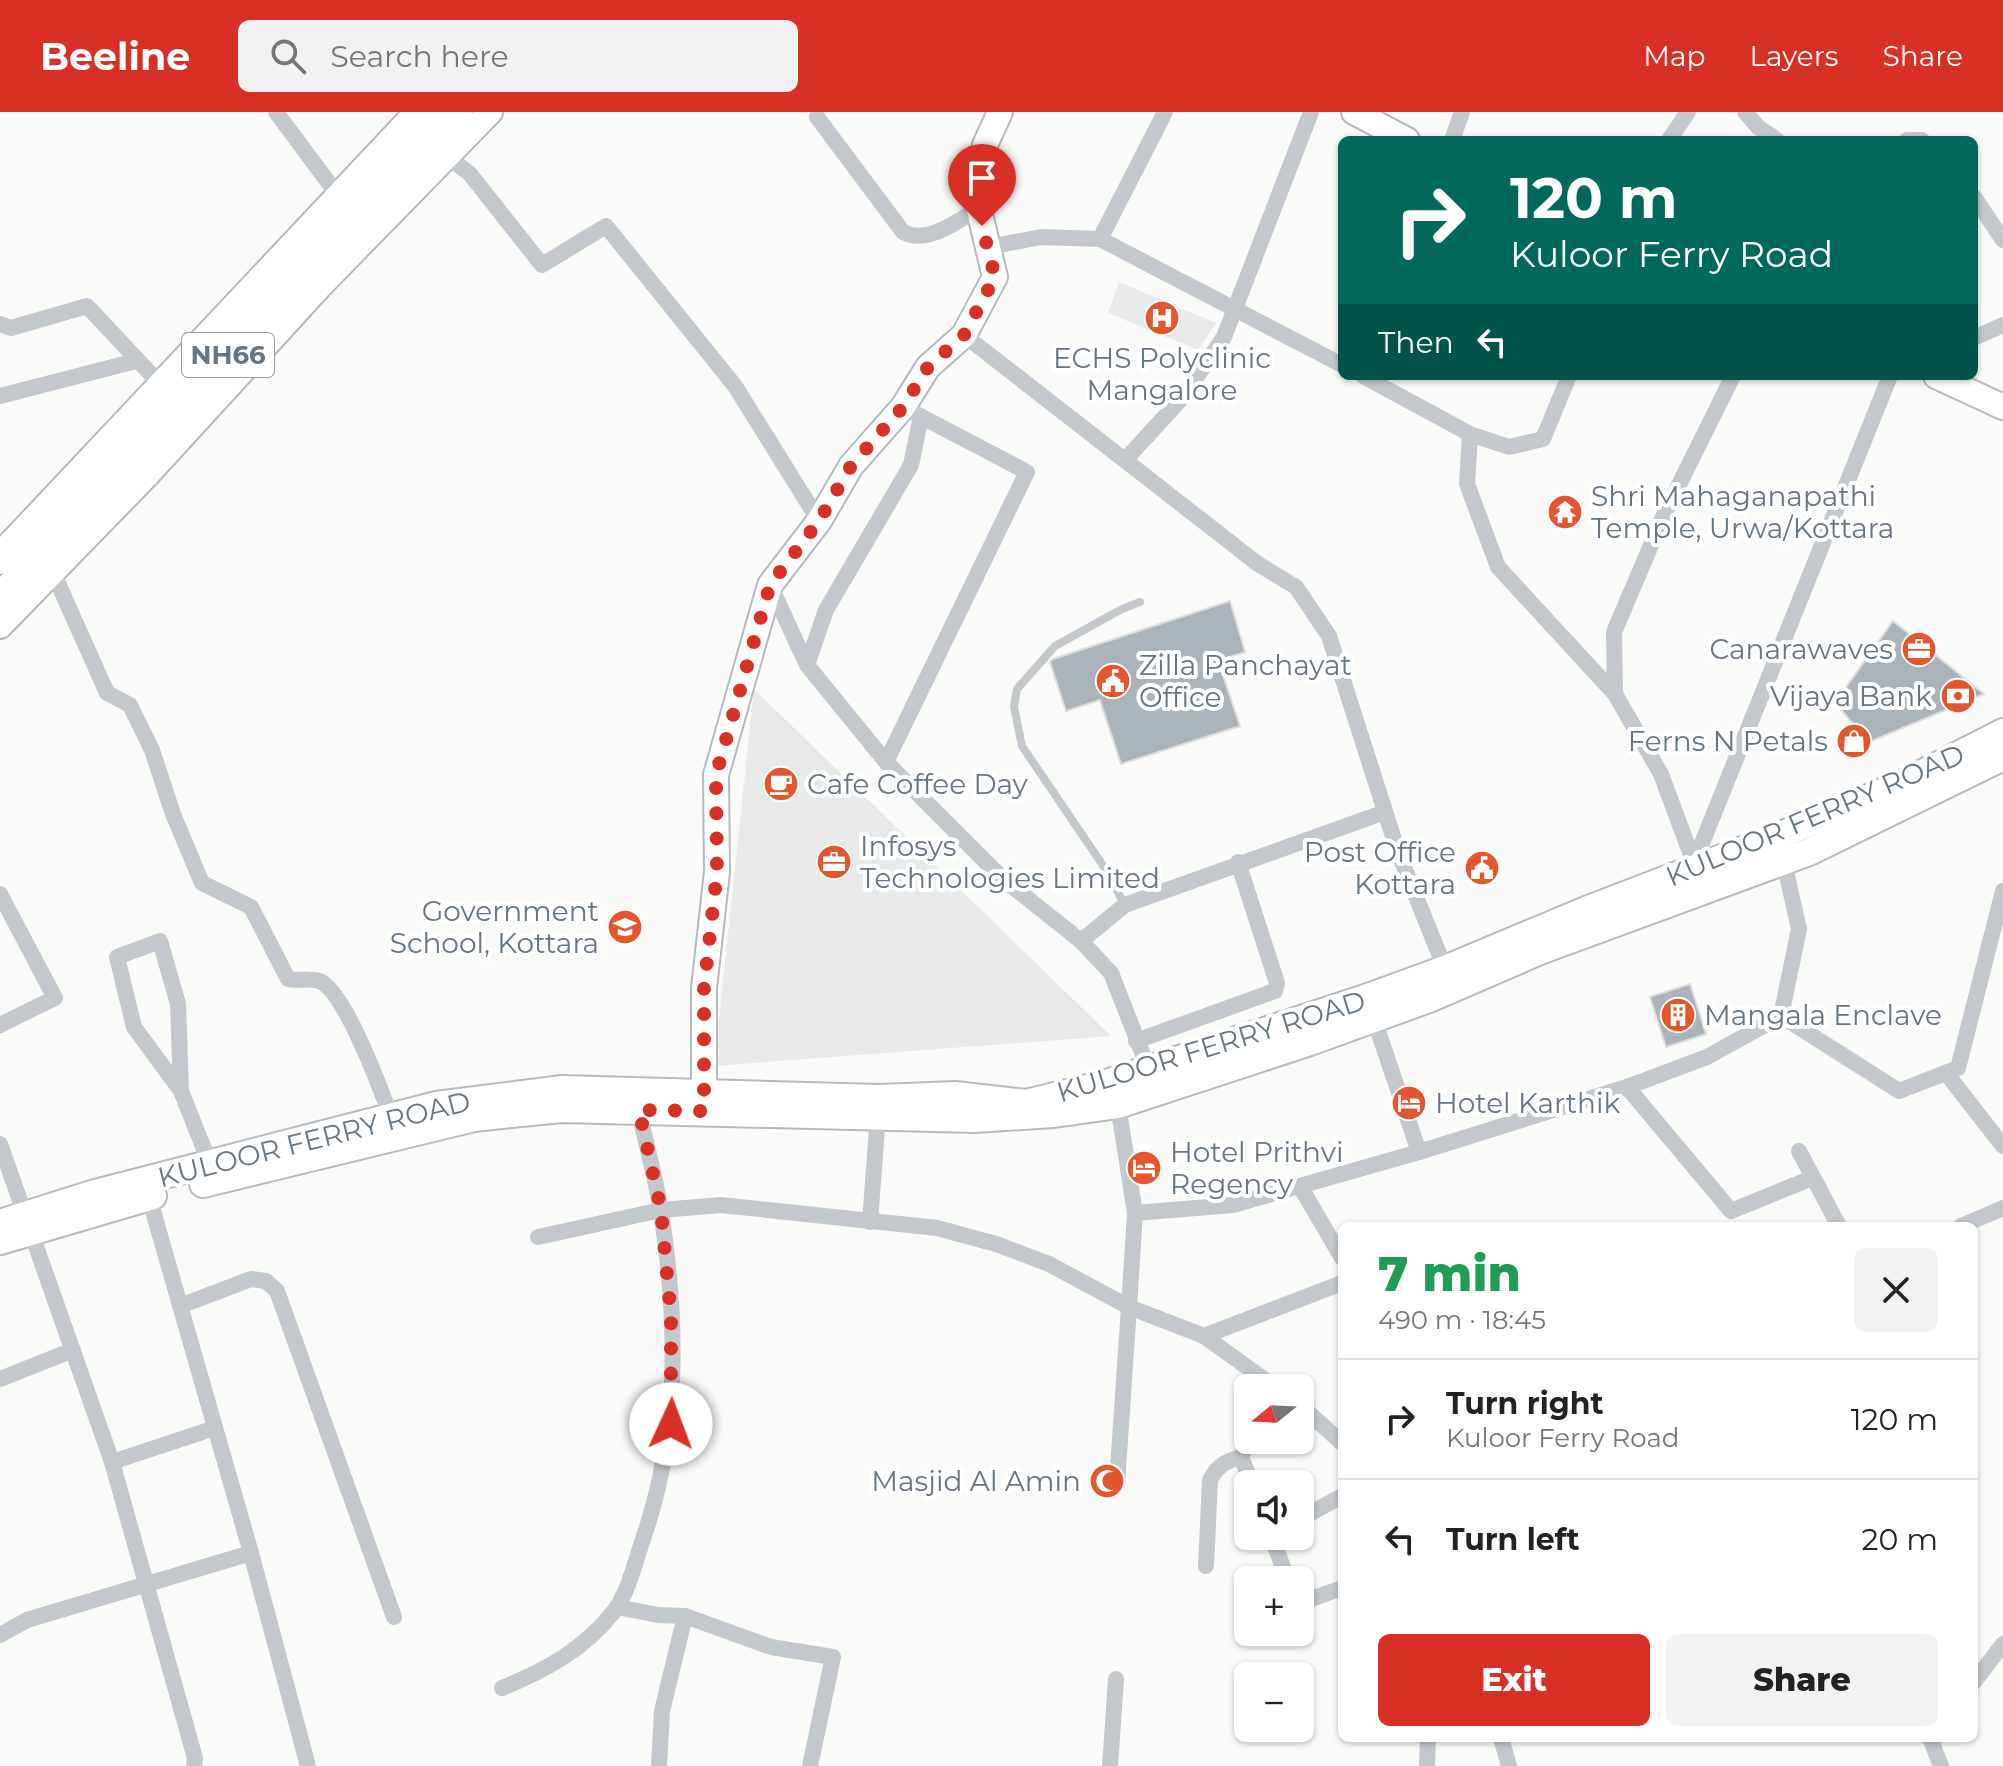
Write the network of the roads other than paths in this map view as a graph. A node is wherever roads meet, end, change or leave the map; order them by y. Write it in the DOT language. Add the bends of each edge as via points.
graph roads {
  1 [pos="276,112"];
  2 [pos="421,112"];
  3 [pos="457,112"];
  4 [pos="490,112"];
  5 [pos="1000,112"];
  6 [pos="1165,112"];
  7 [pos="1311,112"];
  8 [pos="1354,112"];
  9 [pos="1462,112"];
  10 [pos="1688,112"];
  11 [pos="1745,112"];
  12 [pos="817,117"];
  13 [pos="1399,136"];
  14 [pos="1453,136"];
  15 [pos="1672,136"];
  16 [pos="1771,136"];
  17 [pos="447,156"];
  18 [pos="340,198"];
  19 [pos="1978,203"];
  20 [pos="978,209"];
  21 [pos="1100,239"];
  22 [pos="2003,240"];
  23 [pos="989,247"];
  24 [pos="1235,307"];
  25 [pos="0,324"];
  26 [pos="2003,325"];
  27 [pos="964,335"];
  28 [pos="1978,336"];
  29 [pos="136,361"];
  30 [pos="1338,363"];
  31 [pos="1372,380"];
  32 [pos="1567,380"];
  33 [pos="1731,380"];
  34 [pos="1888,380"];
  35 [pos="1945,380"];
  36 [pos="163,387"];
  37 [pos="0,396"];
  38 [pos="2003,407"];
  39 [pos="912,411"];
  40 [pos="1470,434"];
  41 [pos="1125,460"];
  42 [pos="819,521"];
  43 [pos="0,559"];
  44 [pos="48,562"];
  45 [pos="770,585"];
  46 [pos="0,599"];
  47 [pos="1140,602"];
  48 [pos="0,626"];
  49 [pos="807,665"];
  50 [pos="1615,694"];
  51 [pos="2003,732"];
  52 [pos="2003,757"];
  53 [pos="886,762"];
  54 [pos="1385,812"];
  55 [pos="1238,862"];
  56 [pos="1784,862"];
  57 [pos="1693,866"];
  58 [pos="2003,891"];
  59 [pos="0,894"];
  60 [pos="1125,905"];
  61 [pos="1081,941"];
  62 [pos="1449,979"];
  63 [pos="1781,1016"];
  64 [pos="1374,1019"];
  65 [pos="0,1025"];
  66 [pos="1136,1041"];
  67 [pos="1149,1070"];
  68 [pos="1946,1073"];
  69 [pos="1627,1087"];
  70 [pos="181,1091"];
  71 [pos="637,1101"];
  72 [pos="704,1101"];
  73 [pos="1118,1105"];
  74 [pos="878,1115"];
  75 [pos="391,1117"];
  76 [pos="0,1144"];
  77 [pos="2003,1146"];
  78 [pos="1799,1151"];
  79 [pos="1419,1152"];
  80 [pos="210,1164"];
  81 [pos="1812,1178"];
  82 [pos="1300,1186"];
  83 [pos="149,1197"];
  84 [pos="2003,1208"];
  85 [pos="661,1210"];
  86 [pos="1135,1213"];
  87 [pos="870,1222"];
  88 [pos="1837,1222"];
  89 [pos="1970,1222"];
  90 [pos="18,1223"];
  91 [pos="538,1237"];
  92 [pos="0,1241"];
  93 [pos="1338,1251"];
  94 [pos="1338,1285"];
  95 [pos="180,1306"];
  96 [pos="1129,1307"];
  97 [pos="1204,1336"];
  98 [pos="73,1350"];
  99 [pos="1257,1374"];
  100 [pos="0,1379"];
  101 [pos="1314,1418"];
  102 [pos="215,1428"];
  103 [pos="1338,1439"];
  104 [pos="1243,1454"];
  105 [pos="1241,1457"];
  106 [pos="112,1462"];
  107 [pos="1246,1470"];
  108 [pos="1117,1484"];
  109 [pos="1338,1498"];
  110 [pos="1314,1511"];
  111 [pos="251,1553"];
  112 [pos="1206,1566"];
  113 [pos="148,1585"];
  114 [pos="1338,1589"];
  115 [pos="1314,1598"];
  116 [pos="617,1607"];
  117 [pos="685,1616"];
  118 [pos="394,1617"];
  119 [pos="0,1635"];
  120 [pos="2003,1644"];
  121 [pos="1978,1677"];
  122 [pos="1116,1679"];
  123 [pos="502,1688"];
  124 [pos="1428,1742"];
  125 [pos="1502,1742"];
  126 [pos="1932,1742"];
  127 [pos="194,1766"];
  128 [pos="308,1766"];
  129 [pos="659,1766"];
  130 [pos="810,1766"];
  131 [pos="1110,1766"];
  132 [pos="1427,1766"];
  133 [pos="1509,1766"];
  134 [pos="1941,1766"];
  1 -- 18 [label="street"];
  2 -- 18 [label="highway, NH66"];
  3 -- 44 [label="highway, NH66"];
  4 -- 17 [label="street"];
  5 -- 20 [label="street" via="985,145 975,193"];
  6 -- 21 [label="street"];
  7 -- 24 [label="street"];
  8 -- 13 [label="street"];
  9 -- 14 [label="street"];
  10 -- 15 [label="street"];
  11 -- 16 [label="street"];
  12 -- 20 [label="street" via="911,237 932,233"];
  17 -- 42 [label="street" via="470,174 542,265 606,226 735,386"];
  17 -- 44 [label="street" via="159,463"];
  18 -- 36 [label="highway, NH66"];
  19 -- 22 [label="street"];
  20 -- 23 [label="street"];
  21 -- 23 [label="street" via="1041,237"];
  21 -- 24 [label="street"];
  23 -- 27 [label="street" via="995,277"];
  24 -- 30 [label="street"];
  24 -- 41 [label="street" via="1224,337 1182,398"];
  25 -- 29 [label="street" via="11,328 87,306"];
  26 -- 28 [label="street"];
  27 -- 39 [label="street" via="928,367"];
  27 -- 41 [label="street"];
  29 -- 36 [label="street"];
  29 -- 37 [label="street"];
  31 -- 40 [label="street"];
  32 -- 40 [label="street" via="1543,439 1509,447"];
  33 -- 50 [label="street" via="1614,632"];
  34 -- 57 [label="street"];
  35 -- 38 [label="street"];
  36 -- 43 [label="highway, NH66"];
  39 -- 42 [label="street" via="851,466"];
  39 -- 49 [label="street" via="911,465 826,610"];
  39 -- 53 [label="street" via="1027,472"];
  40 -- 50 [label="street" via="1467,484 1498,567"];
  41 -- 54 [label="street" via="1258,564 1296,587 1329,636"];
  42 -- 45 [label="street"];
  44 -- 46 [label="highway, NH66"];
  44 -- 48 [label="street"];
  44 -- 75 [label="street" via="107,693 130,705 152,750 202,883 251,907 288,979 320,981 336,996"];
  45 -- 49 [label="street"];
  45 -- 72 [label="street" via="716,775 717,872 704,988"];
  47 -- 60 [label="lane" via="1055,646 1017,689 1014,707 1022,746"];
  49 -- 53 [label="street"];
  50 -- 57 [label="street" via="1661,774"];
  51 -- 57 [label="main road, KULOOR FERRY ROAD" via="1901,784"];
  52 -- 56 [label="main road, KULOOR FERRY ROAD"];
  53 -- 61 [label="street" via="1003,879"];
  54 -- 55 [label="street"];
  54 -- 62 [label="street"];
  55 -- 60 [label="street"];
  55 -- 66 [label="street" via="1277,983 1275,991"];
  56 -- 62 [label="main road, KULOOR FERRY ROAD"];
  56 -- 63 [label="street" via="1799,929"];
  57 -- 62 [label="main road, KULOOR FERRY ROAD"];
  58 -- 68 [label="street" via="1958,1068"];
  59 -- 65 [label="street" via="55,998"];
  60 -- 61 [label="street"];
  61 -- 66 [label="street" via="1111,973"];
  62 -- 64 [label="main road, KULOOR FERRY ROAD"];
  62 -- 67 [label="main road, KULOOR FERRY ROAD"];
  63 -- 68 [label="street" via="1899,1091"];
  63 -- 69 [label="street" via="1707,1057"];
  64 -- 73 [label="main road, KULOOR FERRY ROAD"];
  64 -- 79 [label="street"];
  66 -- 67 [label="street"];
  67 -- 72 [label="main road, KULOOR FERRY ROAD" via="1026,1103 955,1095"];
  68 -- 77 [label="street"];
  69 -- 79 [label="street"];
  69 -- 81 [label="street" via="1731,1211"];
  70 -- 70 [label="street" via="134,1027 117,957 160,941 178,1004"];
  70 -- 80 [label="street"];
  71 -- 72 [label="main road, KULOOR FERRY ROAD"];
  71 -- 75 [label="main road, KULOOR FERRY ROAD" via="562,1089 436,1105"];
  71 -- 83 [label="main road, KULOOR FERRY ROAD" via="474,1118"];
  71 -- 85 [label="street"];
  72 -- 74 [label="main road, KULOOR FERRY ROAD"];
  73 -- 74 [label="main road, KULOOR FERRY ROAD" via="974,1119"];
  73 -- 86 [label="street"];
  74 -- 87 [label="street"];
  75 -- 80 [label="main road, KULOOR FERRY ROAD"];
  76 -- 90 [label="street"];
  78 -- 81 [label="street"];
  79 -- 82 [label="street"];
  80 -- 90 [label="main road, KULOOR FERRY ROAD" via="95,1193"];
  81 -- 88 [label="street"];
  82 -- 86 [label="street" via="1233,1205"];
  82 -- 93 [label="street"];
  83 -- 90 [label="main road, KULOOR FERRY ROAD"];
  83 -- 95 [label="street"];
  84 -- 89 [label="street"];
  85 -- 87 [label="street" via="721,1205"];
  85 -- 91 [label="street"];
  85 -- 116 [label="street" via="671,1317 671,1424 649,1521"];
  86 -- 96 [label="street"];
  87 -- 96 [label="street" via="937,1228 996,1244 1049,1264"];
  90 -- 92 [label="main road, KULOOR FERRY ROAD"];
  90 -- 98 [label="street"];
  94 -- 97 [label="street"];
  95 -- 102 [label="street"];
  95 -- 118 [label="street" via="251,1279 266,1281 277,1291"];
  96 -- 97 [label="street"];
  96 -- 108 [label="street"];
  97 -- 99 [label="street"];
  98 -- 100 [label="street"];
  98 -- 106 [label="street"];
  101 -- 103 [label="street"];
  102 -- 106 [label="street"];
  102 -- 111 [label="street"];
  104 -- 105 [label="street"];
  105 -- 107 [label="street"];
  105 -- 112 [label="street" via="1227,1461 1210,1480"];
  106 -- 113 [label="street"];
  109 -- 110 [label="street"];
  111 -- 113 [label="street"];
  111 -- 128 [label="street"];
  113 -- 119 [label="street" via="27,1620"];
  113 -- 127 [label="street"];
  114 -- 115 [label="street"];
  116 -- 117 [label="street"];
  116 -- 123 [label="street" via="569,1656"];
  117 -- 129 [label="street" via="662,1711"];
  117 -- 130 [label="street" via="771,1647 833,1657"];
  120 -- 121 [label="street"];
  122 -- 131 [label="street"];
  124 -- 132 [label="street"];
  125 -- 133 [label="street"];
  126 -- 134 [label="street"];
}
